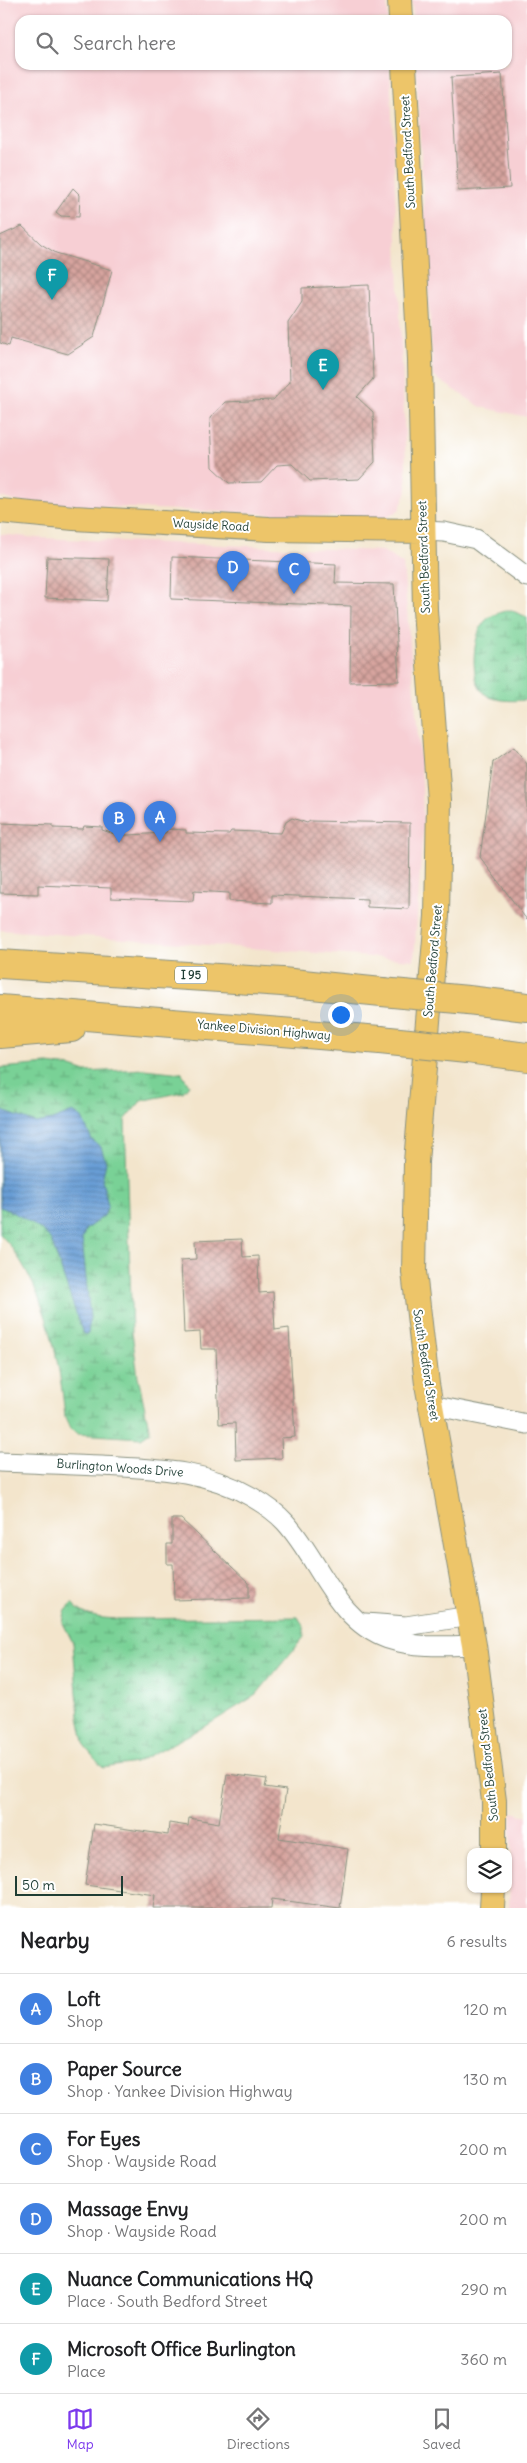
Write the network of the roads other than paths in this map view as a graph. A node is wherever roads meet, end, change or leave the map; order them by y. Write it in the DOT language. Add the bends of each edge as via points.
graph roads {
  1 [pos="400,0"];
  2 [pos="401,15"];
  3 [pos="404,70"];
  4 [pos="0,511"];
  5 [pos="423,531"];
  6 [pos="527,576"];
  7 [pos="0,964"];
  8 [pos="527,1007"];
  9 [pos="0,1009"];
  10 [pos="175,1023"];
  11 [pos="0,1034"];
  12 [pos="527,1056"];
  13 [pos="431,1406"];
  14 [pos="527,1424"];
  15 [pos="0,1462"];
  16 [pos="470,1616"];
  17 [pos="356,1619"];
  18 [pos="474,1645"];
  19 [pos="494,1848"];
  20 [pos="493,1893"];
  21 [pos="492,1908"];
  1 -- 2 [label="main road"];
  3 -- 5 [label="main road, South Bedford Street" via="420,358"];
  4 -- 5 [label="main road, Wayside Road" via="37,516 269,529"];
  5 -- 6 [label="street" via="476,538"];
  5 -- 13 [label="main road, South Bedford Street" via="439,800 439,868 416,1162 414,1232 417,1303"];
  7 -- 8 [label="highway, I 95, bridge" via="282,982"];
  9 -- 10 [label="highway, Yankee Division Highway"];
  10 -- 11 [label="highway"];
  10 -- 12 [label="highway, Yankee Division Highway, bridge"];
  13 -- 14 [label="street"];
  13 -- 16 [label="main road, South Bedford Street"];
  15 -- 17 [label="street, Burlington Woods Drive" via="167,1470 197,1474 230,1486 264,1504 286,1523 337,1599"];
  16 -- 17 [label="street" via="406,1626 373,1624"];
  16 -- 18 [label="main road, South Bedford Street"];
  17 -- 18 [label="street, Burlington Woods Drive" via="378,1635 399,1642"];
  18 -- 19 [label="main road, South Bedford Street" via="494,1801"];
  20 -- 21 [label="main road"];
}
